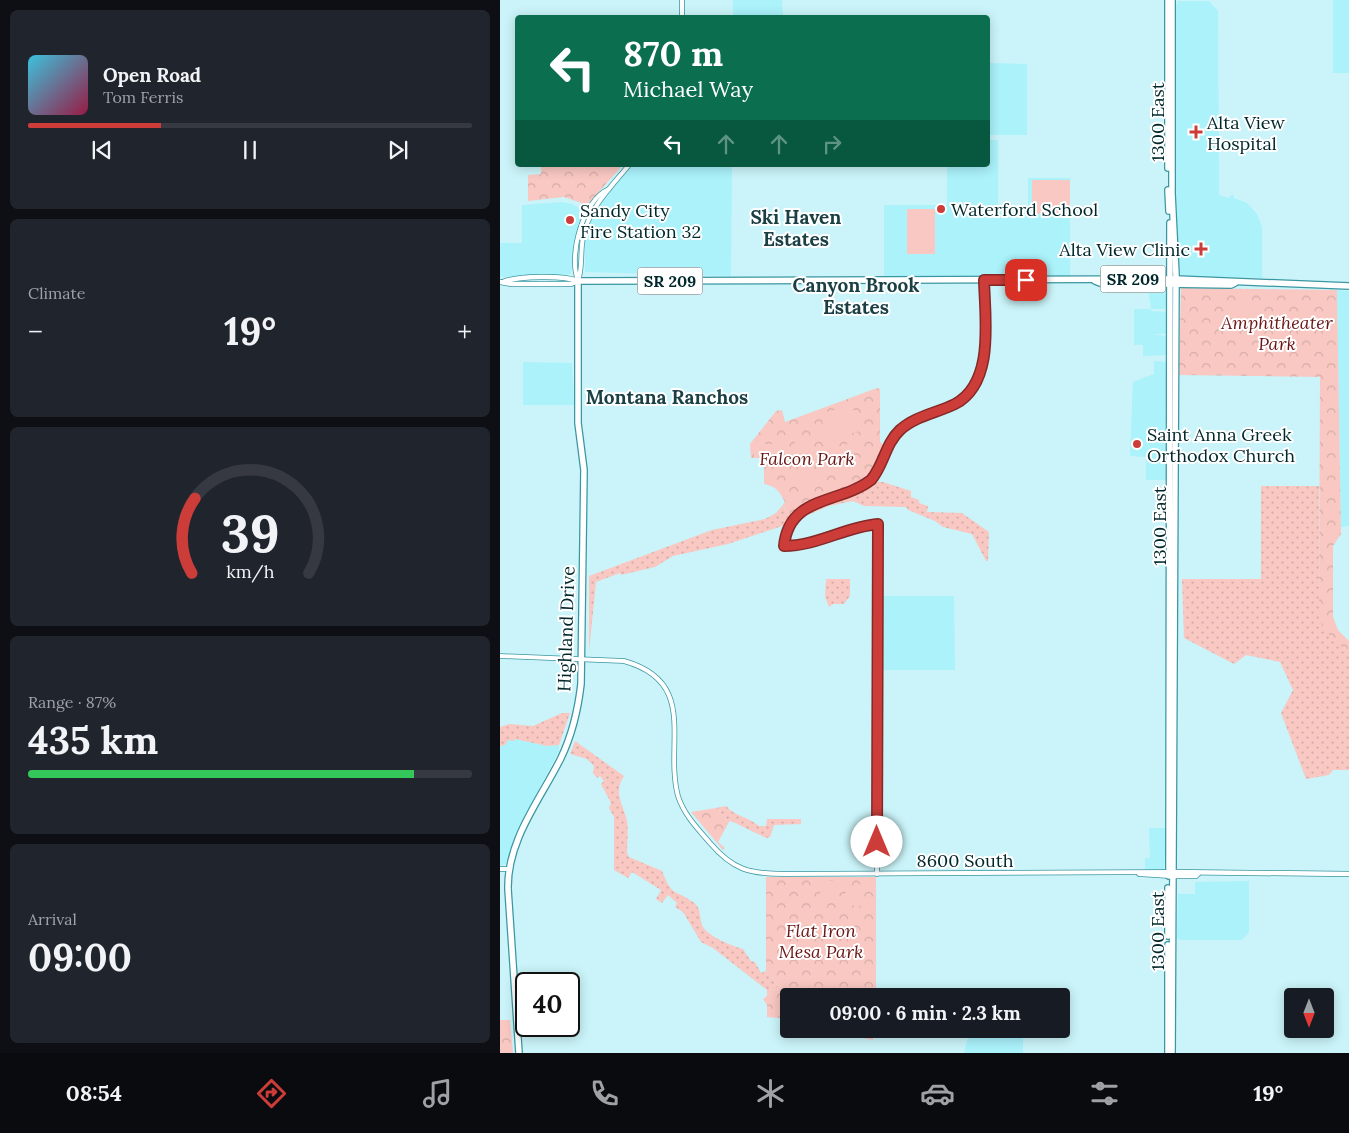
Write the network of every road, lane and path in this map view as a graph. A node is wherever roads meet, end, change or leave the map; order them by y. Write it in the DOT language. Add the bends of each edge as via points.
graph roads {
  1 [pos="682,0"];
  2 [pos="1168,0"];
  3 [pos="1172,0"];
  4 [pos="682,15"];
  5 [pos="626,167"];
  6 [pos="984,280"];
  7 [pos="578,281"];
  8 [pos="501,282"];
  9 [pos="1174,282"];
  10 [pos="1349,286"];
  11 [pos="500,656"];
  12 [pos="582,659"];
  13 [pos="500,869"];
  14 [pos="510,869"];
  15 [pos="877,874"];
  16 [pos="1170,874"];
  17 [pos="1349,874"];
  18 [pos="1170,924"];
  19 [pos="518,1053"];
  20 [pos="1168,1053"];
  21 [pos="1172,1053"];
  1 -- 4 [label="street"];
  2 -- 9 [label="main road, 1300 East" via="1168,200"];
  3 -- 9 [label="main road, 1300 East"];
  5 -- 7 [label="street, Highland Drive" via="593,203 579,231 575,274"];
  6 -- 7 [label="main road, SR 209"];
  6 -- 9 [label="main road, SR 209"];
  6 -- 15 [label="street" via="983,366 971,391 954,404 900,429 890,441 877,472 869,482 802,511 790,526 784,546 810,544 878,524"];
  7 -- 8 [label="main road, SR 209" via="571,284"];
  7 -- 12 [label="main road, Highland Drive" via="578,423 584,470"];
  9 -- 10 [label="main road, SR 209" via="1231,286 1235,283"];
  9 -- 16 [label="main road, 1300 East"];
  11 -- 12 [label="street, 8600 South"];
  12 -- 14 [label="main road, Highland Drive" via="580,696 568,741 520,833"];
  12 -- 15 [label="street, 8600 South" via="634,664 653,675 664,687 675,711 677,788 685,812 728,862 761,874"];
  13 -- 14 [label="street"];
  14 -- 19 [label="main road, Highland Drive"];
  15 -- 16 [label="street, 8600 South"];
  16 -- 17 [label="main road, 8600 South"];
  16 -- 18 [label="main road, 1300 East"];
  18 -- 20 [label="main road, 1300 East"];
  18 -- 21 [label="main road, 1300 East"];
}
